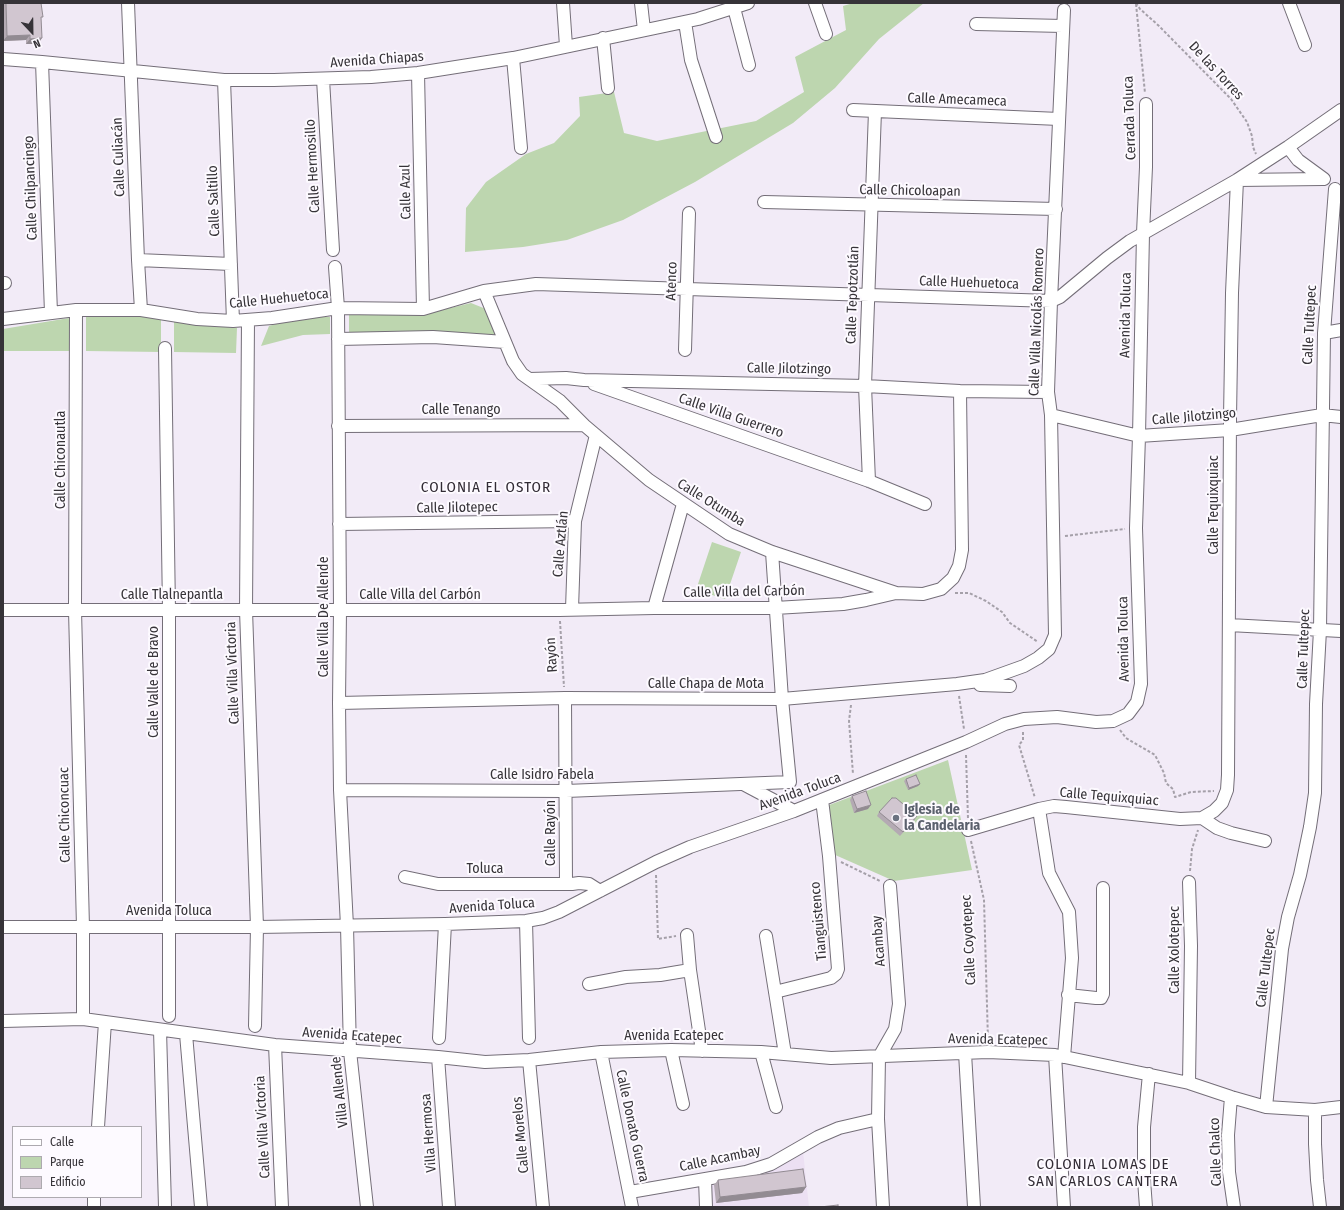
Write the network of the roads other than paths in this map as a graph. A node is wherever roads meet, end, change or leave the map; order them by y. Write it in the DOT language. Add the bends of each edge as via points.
graph roads {
  1 [pos="128,3"];
  2 [pos="563,3"];
  3 [pos="641,3"];
  4 [pos="748,3"];
  5 [pos="816,3"];
  6 [pos="1289,3"];
  7 [pos="715,8"];
  8 [pos="734,8"];
  9 [pos="1064,10"];
  10 [pos="685,22"];
  11 [pos="976,24"];
  12 [pos="1063,26"];
  13 [pos="644,30"];
  14 [pos="826,34"];
  15 [pos="604,38"];
  16 [pos="1305,44"];
  17 [pos="566,46"];
  18 [pos="513,58"];
  19 [pos="3,59"];
  20 [pos="42,62"];
  21 [pos="749,65"];
  22 [pos="131,71"];
  23 [pos="418,73"];
  24 [pos="323,79"];
  25 [pos="224,80"];
  26 [pos="608,88"];
  27 [pos="1146,104"];
  28 [pos="853,110"];
  29 [pos="1341,110"];
  30 [pos="875,111"];
  31 [pos="1059,119"];
  32 [pos="716,137"];
  33 [pos="1288,147"];
  34 [pos="520,148"];
  35 [pos="1323,179"];
  36 [pos="1237,180"];
  37 [pos="1338,192"];
  38 [pos="764,202"];
  39 [pos="871,205"];
  40 [pos="1056,209"];
  41 [pos="689,213"];
  42 [pos="1143,233"];
  43 [pos="333,250"];
  44 [pos="138,260"];
  45 [pos="231,264"];
  46 [pos="335,267"];
  47 [pos="687,289"];
  48 [pos="484,292"];
  49 [pos="867,294"];
  50 [pos="1051,300"];
  51 [pos="338,308"];
  52 [pos="423,309"];
  53 [pos="76,310"];
  54 [pos="142,310"];
  55 [pos="51,313"];
  56 [pos="3,319"];
  57 [pos="248,320"];
  58 [pos="234,321"];
  59 [pos="1341,330"];
  60 [pos="1324,334"];
  61 [pos="338,339"];
  62 [pos="505,342"];
  63 [pos="165,348"];
  64 [pos="685,350"];
  65 [pos="566,378"];
  66 [pos="529,379"];
  67 [pos="584,380"];
  68 [pos="865,386"];
  69 [pos="960,391"];
  70 [pos="1048,392"];
  71 [pos="560,400"];
  72 [pos="1051,414"];
  73 [pos="1322,415"];
  74 [pos="1341,417"];
  75 [pos="584,425"];
  76 [pos="338,426"];
  77 [pos="1230,430"];
  78 [pos="596,435"];
  79 [pos="1139,436"];
  80 [pos="869,481"];
  81 [pos="683,504"];
  82 [pos="925,504"];
  83 [pos="575,521"];
  84 [pos="339,524"];
  85 [pos="772,552"];
  86 [pos="896,592"];
  87 [pos="654,608"];
  88 [pos="775,608"];
  89 [pos="3,610"];
  90 [pos="75,610"];
  91 [pos="169,610"];
  92 [pos="246,610"];
  93 [pos="340,610"];
  94 [pos="566,610"];
  95 [pos="1229,625"];
  96 [pos="1320,630"];
  97 [pos="1341,631"];
  98 [pos="1049,649"];
  99 [pos="957,684"];
  100 [pos="1010,686"];
  101 [pos="565,698"];
  102 [pos="782,699"];
  103 [pos="338,703"];
  104 [pos="744,785"];
  105 [pos="340,790"];
  106 [pos="566,791"];
  107 [pos="822,800"];
  108 [pos="1039,808"];
  109 [pos="794,811"];
  110 [pos="1202,818"];
  111 [pos="968,830"];
  112 [pos="1265,841"];
  113 [pos="405,878"];
  114 [pos="1189,882"];
  115 [pos="566,883"];
  116 [pos="890,886"];
  117 [pos="1103,888"];
  118 [pos="600,891"];
  119 [pos="526,920"];
  120 [pos="445,924"];
  121 [pos="170,926"];
  122 [pos="346,926"];
  123 [pos="3,927"];
  124 [pos="83,927"];
  125 [pos="257,927"];
  126 [pos="687,935"];
  127 [pos="766,936"];
  128 [pos="690,970"];
  129 [pos="589,984"];
  130 [pos="774,992"];
  131 [pos="1068,995"];
  132 [pos="169,1016"];
  133 [pos="83,1019"];
  134 [pos="3,1021"];
  135 [pos="105,1022"];
  136 [pos="255,1026"];
  137 [pos="160,1030"];
  138 [pos="186,1034"];
  139 [pos="439,1038"];
  140 [pos="529,1038"];
  141 [pos="275,1045"];
  142 [pos="671,1050"];
  143 [pos="350,1051"];
  144 [pos="702,1051"];
  145 [pos="601,1052"];
  146 [pos="762,1052"];
  147 [pos="966,1053"];
  148 [pos="785,1054"];
  149 [pos="438,1056"];
  150 [pos="1059,1056"];
  151 [pos="879,1057"];
  152 [pos="529,1060"];
  153 [pos="1149,1074"];
  154 [pos="1189,1082"];
  155 [pos="1231,1097"];
  156 [pos="683,1104"];
  157 [pos="776,1107"];
  158 [pos="1266,1107"];
  159 [pos="1341,1107"];
  160 [pos="1315,1110"];
  161 [pos="878,1119"];
  162 [pos="98,1126"];
  163 [pos="705,1179"];
  164 [pos="630,1192"];
  165 [pos="165,1207"];
  166 [pos="201,1207"];
  167 [pos="282,1207"];
  168 [pos="367,1207"];
  169 [pos="449,1207"];
  170 [pos="543,1207"];
  171 [pos="632,1207"];
  172 [pos="706,1207"];
  173 [pos="883,1207"];
  174 [pos="974,1207"];
  175 [pos="1064,1207"];
  176 [pos="1146,1207"];
  177 [pos="1234,1207"];
  178 [pos="1320,1207"];
  1 -- 22 [label="street, Calle Culiacán"];
  2 -- 17 [label="street"];
  3 -- 13 [label="street"];
  4 -- 8 [label="street, Avenida Chiapas"];
  5 -- 14 [label="street"];
  6 -- 16 [label="street"];
  7 -- 8 [label="street, Avenida Chiapas"];
  7 -- 10 [label="street, Avenida Chiapas"];
  8 -- 21 [label="street"];
  9 -- 12 [label="street, Calle Villa Nicolás Romero"];
  10 -- 13 [label="street, Avenida Chiapas"];
  10 -- 32 [label="street" via="693,67"];
  11 -- 12 [label="street"];
  12 -- 31 [label="street, Calle Villa Nicolás Romero"];
  13 -- 15 [label="street, Avenida Chiapas"];
  15 -- 17 [label="street, Avenida Chiapas"];
  15 -- 26 [label="street"];
  17 -- 18 [label="street, Avenida Chiapas"];
  18 -- 23 [label="street, Avenida Chiapas"];
  18 -- 34 [label="street"];
  19 -- 20 [label="street, Avenida Chiapas"];
  20 -- 22 [label="street, Avenida Chiapas"];
  20 -- 55 [label="street, Calle Chilpancingo"];
  22 -- 25 [label="street, Avenida Chiapas"];
  22 -- 44 [label="street, Calle Culiacán"];
  23 -- 24 [label="street, Avenida Chiapas"];
  23 -- 52 [label="street, Calle Azul"];
  24 -- 25 [label="street, Avenida Chiapas"];
  24 -- 43 [label="street, Calle Hermosillo"];
  25 -- 45 [label="street, Calle Saltillo"];
  27 -- 42 [label="street, Cerrada Toluca"];
  28 -- 30 [label="street, Calle Amecameca"];
  29 -- 33 [label="street"];
  30 -- 31 [label="street, Calle Amecameca"];
  30 -- 39 [label="street, Calle Tepotzotlán"];
  31 -- 40 [label="street, Calle Villa Nicolás Romero"];
  33 -- 35 [label="street" via="1298,160"];
  33 -- 36 [label="street"];
  35 -- 36 [label="street"];
  35 -- 37 [label="street"];
  36 -- 42 [label="street"];
  36 -- 77 [label="street, Calle Tequixquiac"];
  37 -- 60 [label="street, Calle Tultepec"];
  38 -- 39 [label="street, Calle Chicoloapan"];
  39 -- 40 [label="street, Calle Chicoloapan"];
  39 -- 49 [label="street, Calle Tepotzotlán"];
  40 -- 50 [label="street, Calle Villa Nicolás Romero"];
  41 -- 47 [label="street, Atenco"];
  42 -- 50 [label="street" via="1107,258 1060,297"];
  42 -- 79 [label="street, Avenida Toluca"];
  44 -- 45 [label="street"];
  44 -- 54 [label="street, Calle Culiacán"];
  45 -- 58 [label="street, Calle Saltillo"];
  46 -- 51 [label="street"];
  47 -- 48 [label="street, Calle Huehuetoca" via="536,284"];
  47 -- 49 [label="street, Calle Huehuetoca"];
  47 -- 64 [label="street, Atenco"];
  48 -- 52 [label="street, Calle Huehuetoca"];
  48 -- 62 [label="street, Calle Otumba"];
  49 -- 50 [label="street, Calle Huehuetoca"];
  49 -- 68 [label="street, Calle Tepotzotlán"];
  50 -- 70 [label="street, Calle Villa Nicolás Romero"];
  51 -- 52 [label="street, Calle Huehuetoca"];
  51 -- 57 [label="street, Calle Huehuetoca"];
  51 -- 61 [label="street, Calle Villa De Allende"];
  53 -- 54 [label="street, Calle Huehuetoca"];
  53 -- 55 [label="street, Calle Huehuetoca"];
  53 -- 90 [label="street, Calle Chiconautla"];
  54 -- 58 [label="street, Calle Huehuetoca" via="196,319"];
  55 -- 56 [label="street, Calle Huehuetoca"];
  57 -- 58 [label="street, Calle Huehuetoca"];
  57 -- 92 [label="street, Calle Villa Victoria"];
  59 -- 60 [label="street"];
  60 -- 73 [label="street, Calle Tultepec"];
  61 -- 62 [label="street" via="433,337"];
  61 -- 76 [label="street, Calle Villa De Allende"];
  62 -- 66 [label="street, Calle Otumba" via="516,365"];
  63 -- 91 [label="street, Calle Valle de Bravo"];
  65 -- 66 [label="street, Calle Jilotzingo"];
  65 -- 67 [label="street, Calle Jilotzingo"];
  65 -- 71 [label="street" via="558,383 556,390"];
  66 -- 71 [label="street, Calle Otumba"];
  67 -- 68 [label="street, Calle Jilotzingo"];
  67 -- 80 [label="street, Calle Villa Guerrero"];
  68 -- 69 [label="street, Calle Jilotzingo"];
  68 -- 80 [label="street, Calle Tepotzotlán"];
  69 -- 70 [label="street, Calle Jilotzingo"];
  69 -- 86 [label="street, Calle Villa del Carbón" via="962,550 959,566 953,578 941,589 923,594"];
  70 -- 72 [label="street, Calle Villa Nicolás Romero"];
  71 -- 75 [label="street, Calle Otumba"];
  72 -- 79 [label="street, Calle Jilotzingo"];
  72 -- 98 [label="street, Calle Villa Nicolás Romero" via="1055,635"];
  73 -- 74 [label="street, Calle Jilotzingo"];
  73 -- 77 [label="street, Calle Jilotzingo"];
  73 -- 96 [label="street, Calle Tultepec"];
  75 -- 76 [label="street, Calle Tenango"];
  75 -- 78 [label="street, Calle Otumba"];
  76 -- 84 [label="street, Calle Villa De Allende"];
  77 -- 79 [label="street, Calle Jilotzingo"];
  77 -- 95 [label="street, Calle Tequixquiac"];
  78 -- 81 [label="street, Calle Otumba" via="649,480"];
  78 -- 83 [label="street, Calle Aztlán"];
  79 -- 107 [label="street, Avenida Toluca" via="1136,528 1141,684 1137,702 1128,714 1113,721 1096,722 1057,717 1024,719 1005,724"];
  80 -- 82 [label="street, Calle Villa Guerrero"];
  81 -- 85 [label="street, Calle Otumba" via="729,534"];
  81 -- 87 [label="street"];
  83 -- 84 [label="street, Calle Jilotepec"];
  83 -- 94 [label="street, Calle Aztlán"];
  84 -- 93 [label="street, Calle Villa De Allende"];
  85 -- 86 [label="street, Calle Otumba"];
  85 -- 88 [label="street"];
  86 -- 88 [label="street, Calle Villa del Carbón" via="844,604"];
  87 -- 88 [label="street, Calle Villa del Carbón"];
  87 -- 94 [label="street, Calle Villa del Carbón"];
  88 -- 102 [label="street"];
  89 -- 90 [label="street, Calle Tlalnepantla"];
  90 -- 91 [label="street, Calle Tlalnepantla"];
  90 -- 124 [label="street, Calle Chiconcuac"];
  91 -- 92 [label="street, Calle Tlalnepantla"];
  91 -- 121 [label="street, Calle Valle de Bravo"];
  92 -- 93 [label="street, Calle Tlalnepantla"];
  92 -- 125 [label="street, Calle Villa Victoria"];
  93 -- 94 [label="street, Calle Villa del Carbón"];
  93 -- 103 [label="street, Calle Villa De Allende"];
  95 -- 96 [label="street"];
  95 -- 110 [label="street, Calle Tequixquiac" via="1227,790 1222,803"];
  96 -- 97 [label="street"];
  96 -- 158 [label="street, Calle Tultepec" via="1315,793 1300,875 1282,949"];
  98 -- 99 [label="street, Calle Chapa de Mota" via="1038,658 1008,673"];
  99 -- 100 [label="street"];
  99 -- 102 [label="street, Calle Chapa de Mota"];
  101 -- 102 [label="street, Calle Chapa de Mota"];
  101 -- 103 [label="street, Calle Chapa de Mota"];
  101 -- 106 [label="street, Calle Rayón"];
  102 -- 104 [label="street, Calle Isidro Fabela" via="790,782"];
  103 -- 105 [label="street, Calle Villa De Allende"];
  104 -- 106 [label="street, Calle Isidro Fabela"];
  104 -- 109 [label="street, Calle Isidro Fabela"];
  105 -- 106 [label="street, Calle Isidro Fabela"];
  105 -- 122 [label="street, Calle Villa De Allende"];
  106 -- 115 [label="street, Calle Rayón"];
  107 -- 109 [label="street, Avenida Toluca"];
  107 -- 130 [label="street, Tianguistenco" via="838,969 831,978"];
  108 -- 110 [label="street, Calle Tequixquiac" via="1066,807 1180,820"];
  108 -- 111 [label="street, Calle Tequixquiac"];
  108 -- 131 [label="street" via="1049,873 1069,912 1072,958"];
  109 -- 118 [label="street, Avenida Toluca" via="690,847"];
  110 -- 112 [label="street" via="1217,828"];
  113 -- 115 [label="street, Toluca" via="438,884"];
  114 -- 154 [label="street, Calle Xolotepec"];
  115 -- 118 [label="street, Calle Rayón" via="589,884"];
  116 -- 151 [label="street, Acambay" via="899,1004 896,1029"];
  117 -- 131 [label="street" via="1103,994 1101,998"];
  118 -- 119 [label="street, Avenida Toluca" via="549,916"];
  119 -- 120 [label="street, Avenida Toluca"];
  119 -- 140 [label="street"];
  120 -- 122 [label="street, Avenida Toluca"];
  120 -- 139 [label="street"];
  121 -- 124 [label="street, Avenida Toluca"];
  121 -- 125 [label="street, Avenida Toluca"];
  121 -- 132 [label="street, Calle Valle de Bravo"];
  122 -- 125 [label="street, Avenida Toluca"];
  122 -- 143 [label="street, Villa Allende"];
  123 -- 124 [label="street, Avenida Toluca"];
  124 -- 133 [label="street, Calle Chiconcuac"];
  125 -- 136 [label="street, Calle Villa Victoria"];
  126 -- 128 [label="street"];
  127 -- 130 [label="street"];
  128 -- 129 [label="street"];
  128 -- 144 [label="street"];
  130 -- 148 [label="street"];
  131 -- 150 [label="street"];
  133 -- 134 [label="street, Avenida Ecatepec"];
  133 -- 135 [label="street, Avenida Ecatepec"];
  135 -- 137 [label="street, Avenida Ecatepec"];
  135 -- 162 [label="street"];
  137 -- 138 [label="street, Avenida Ecatepec"];
  137 -- 165 [label="street"];
  138 -- 141 [label="street, Avenida Ecatepec"];
  138 -- 166 [label="street"];
  141 -- 143 [label="street, Avenida Ecatepec"];
  141 -- 167 [label="street, Calle Villa Victoria"];
  142 -- 144 [label="street, Avenida Ecatepec"];
  142 -- 145 [label="street, Avenida Ecatepec"];
  142 -- 156 [label="street"];
  143 -- 149 [label="street, Avenida Ecatepec"];
  143 -- 168 [label="street, Villa Allende"];
  144 -- 146 [label="street, Avenida Ecatepec"];
  145 -- 152 [label="street, Avenida Ecatepec"];
  145 -- 164 [label="street, Calle Donato Guerra"];
  146 -- 148 [label="street, Avenida Ecatepec"];
  146 -- 157 [label="street"];
  147 -- 150 [label="street, Avenida Ecatepec"];
  147 -- 151 [label="street, Avenida Ecatepec"];
  147 -- 174 [label="street"];
  148 -- 151 [label="street, Avenida Ecatepec" via="830,1058"];
  149 -- 152 [label="street, Avenida Ecatepec" via="485,1062"];
  149 -- 169 [label="street, Villa Hermosa"];
  150 -- 153 [label="street, Avenida Ecatepec"];
  150 -- 175 [label="street"];
  151 -- 161 [label="street"];
  152 -- 170 [label="street, Calle Morelos"];
  153 -- 154 [label="street, Avenida Ecatepec"];
  153 -- 176 [label="street" via="1144,1127"];
  154 -- 155 [label="street, Avenida Ecatepec"];
  155 -- 158 [label="street, Avenida Ecatepec"];
  155 -- 177 [label="street, Calle Chalco" via="1229,1172"];
  158 -- 160 [label="street, Avenida Ecatepec"];
  159 -- 160 [label="street, Avenida Ecatepec"];
  160 -- 178 [label="street"];
  161 -- 163 [label="street, Calle Acambay" via="839,1128 771,1164 746,1172"];
  161 -- 173 [label="street"];
  163 -- 164 [label="street, Calle Acambay"];
  163 -- 172 [label="street"];
  164 -- 171 [label="street, Calle Donato Guerra"];
}
